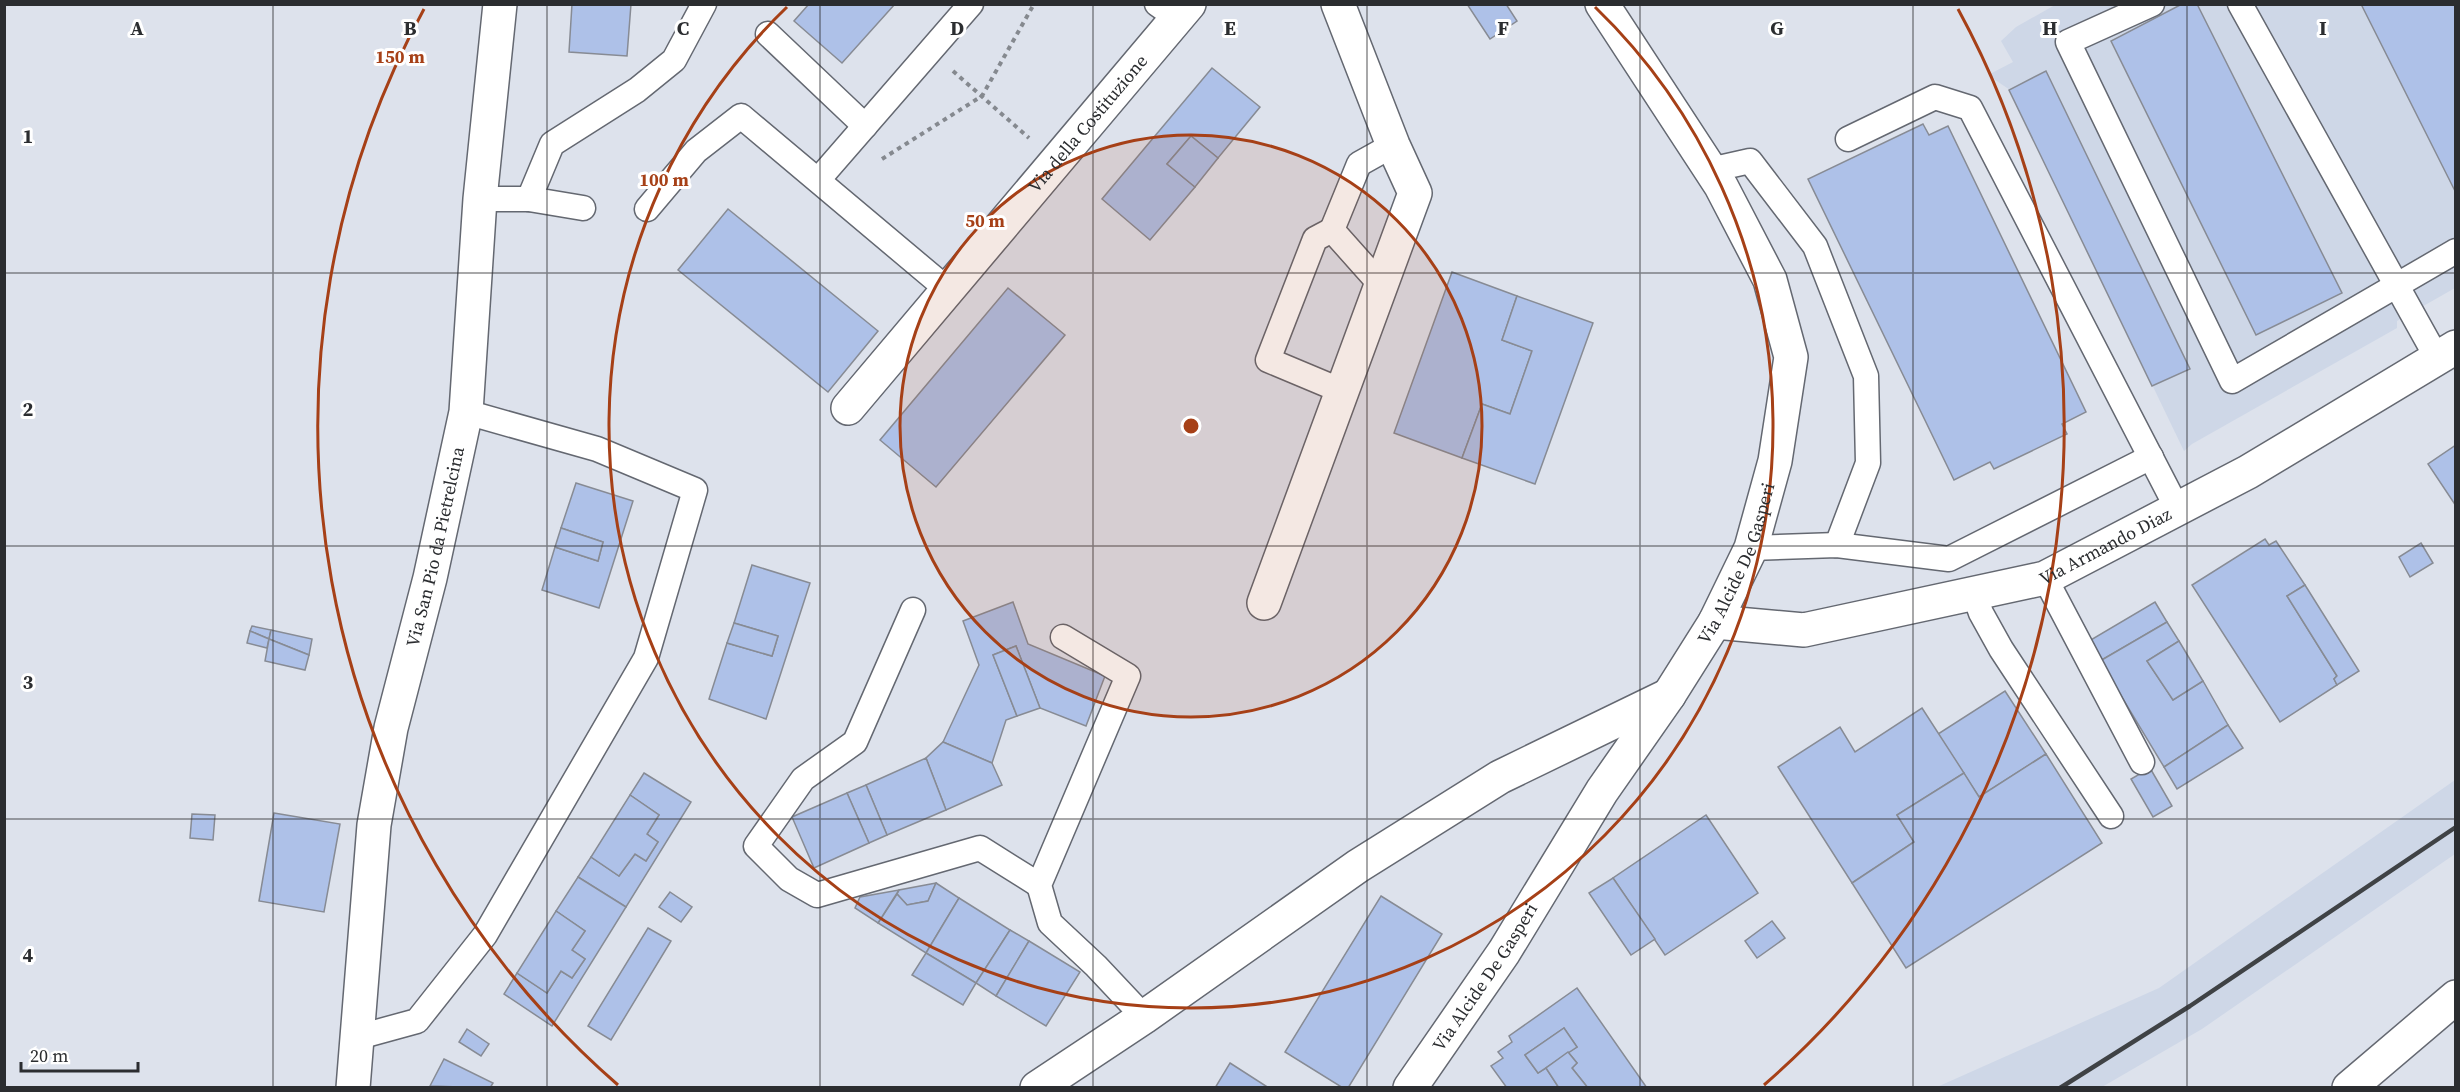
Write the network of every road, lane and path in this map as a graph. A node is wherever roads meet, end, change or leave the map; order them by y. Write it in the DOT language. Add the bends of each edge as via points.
graph roads {
  1 [pos="500,4"];
  2 [pos="704,4"];
  3 [pos="971,4"];
  4 [pos="1034,4"];
  5 [pos="1338,4"];
  6 [pos="1602,4"];
  7 [pos="2152,4"];
  8 [pos="2240,4"];
  9 [pos="1174,9"];
  10 [pos="768,34"];
  11 [pos="931,51"];
  12 [pos="981,96"];
  13 [pos="865,126"];
  14 [pos="1848,139"];
  15 [pos="1393,145"];
  16 [pos="1056,162"];
  17 [pos="1710,170"];
  18 [pos="823,175"];
  19 [pos="480,199"];
  20 [pos="529,199"];
  21 [pos="583,207"];
  22 [pos="647,209"];
  23 [pos="1332,230"];
  24 [pos="2456,251"];
  25 [pos="1381,285"];
  26 [pos="2398,285"];
  27 [pos="948,290"];
  28 [pos="2446,352"];
  29 [pos="1342,391"];
  30 [pos="848,408"];
  31 [pos="466,412"];
  32 [pos="2151,457"];
  33 [pos="2177,508"];
  34 [pos="1837,545"];
  35 [pos="1751,548"];
  36 [pos="2044,578"];
  37 [pos="1974,593"];
  38 [pos="1264,603"];
  39 [pos="913,609"];
  40 [pos="1715,622"];
  41 [pos="1063,637"];
  42 [pos="1670,694"];
  43 [pos="2142,762"];
  44 [pos="2111,816"];
  45 [pos="1039,885"];
  46 [pos="2456,997"];
  47 [pos="1144,1017"];
  48 [pos="355,1038"];
  49 [pos="353,1088"];
  50 [pos="1037,1088"];
  51 [pos="1410,1088"];
  52 [pos="2349,1088"];
  1 -- 19 [label="street, Via San Pio da Pietrelcina"];
  2 -- 20 [label="lane" via="674,60 637,90 552,144"];
  3 -- 11 [label="lane"];
  4 -- 12 [label="path"];
  5 -- 15 [label="street"];
  6 -- 17 [label="street, Via Alcide De Gasperi"];
  7 -- 26 [label="lane" via="2068,42 2232,381"];
  8 -- 26 [label="lane"];
  9 -- 16 [label="street, Via della Costituzione"];
  10 -- 13 [label="lane"];
  11 -- 12 [label="path"];
  11 -- 13 [label="lane"];
  12 -- 16 [label="path"];
  12 -- 18 [label="path" via="853,177"];
  13 -- 18 [label="lane"];
  14 -- 32 [label="lane" via="1935,96 1970,108"];
  15 -- 23 [label="lane" via="1359,164"];
  15 -- 25 [label="street" via="1415,193"];
  16 -- 27 [label="street, Via della Costituzione"];
  17 -- 34 [label="lane" via="1750,161 1815,246 1866,376 1868,463"];
  17 -- 35 [label="street, Via Alcide De Gasperi" via="1770,280 1791,357 1775,462"];
  18 -- 22 [label="lane" via="741,116 696,151"];
  18 -- 27 [label="lane"];
  19 -- 20 [label="lane"];
  19 -- 31 [label="street, Via San Pio da Pietrelcina"];
  20 -- 21 [label="lane"];
  23 -- 25 [label="lane"];
  23 -- 29 [label="lane" via="1315,239 1268,360"];
  24 -- 26 [label="lane"];
  25 -- 29 [label="street"];
  26 -- 28 [label="lane"];
  27 -- 30 [label="street, Via della Costituzione"];
  28 -- 33 [label="street, Via Armando Diaz" via="2248,471"];
  29 -- 38 [label="street"];
  31 -- 48 [label="street, Via San Pio da Pietrelcina" via="430,578 391,728 374,825"];
  31 -- 48 [label="lane" via="597,449 695,490 646,658 485,935 417,1021"];
  32 -- 33 [label="lane"];
  32 -- 34 [label="lane" via="1949,559"];
  33 -- 36 [label="street, Via Armando Diaz"];
  34 -- 35 [label="lane"];
  35 -- 40 [label="street, Via Alcide De Gasperi"];
  36 -- 37 [label="street, Via Armando Diaz"];
  36 -- 43 [label="lane"];
  37 -- 40 [label="street, Via Armando Diaz" via="1803,630"];
  37 -- 44 [label="lane" via="2001,649"];
  39 -- 45 [label="lane" via="855,742 803,779 756,846 789,879 817,895 980,848"];
  40 -- 42 [label="street, Via Alcide De Gasperi"];
  41 -- 45 [label="lane" via="1128,676"];
  42 -- 47 [label="street" via="1500,777 1358,866"];
  42 -- 51 [label="street, Via Alcide De Gasperi" via="1602,791 1504,952"];
  45 -- 47 [label="lane" via="1050,923"];
  46 -- 52 [label="street"];
  47 -- 50 [label="street"];
  48 -- 49 [label="street, Via San Pio da Pietrelcina"];
}
